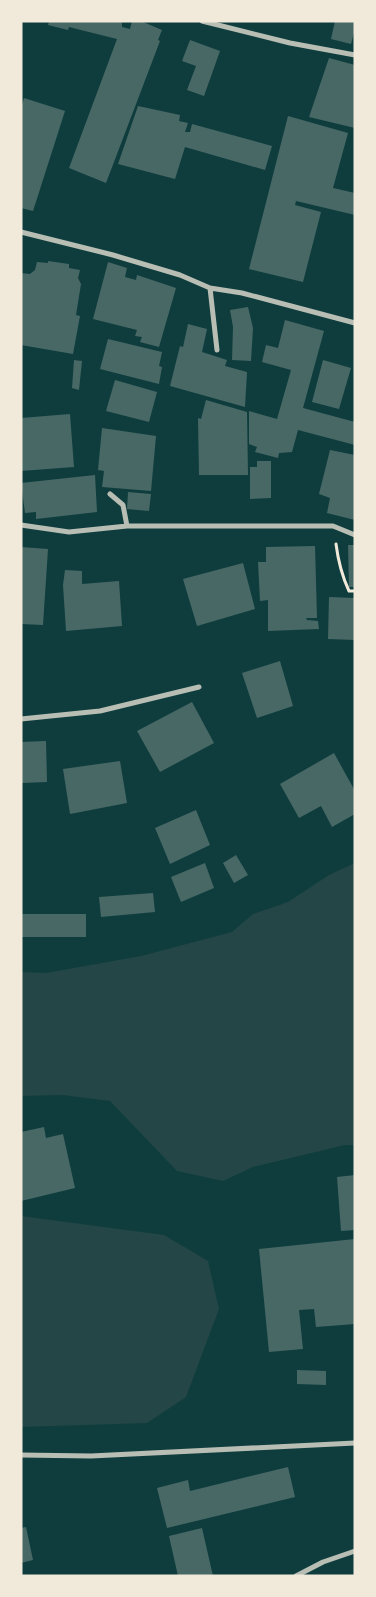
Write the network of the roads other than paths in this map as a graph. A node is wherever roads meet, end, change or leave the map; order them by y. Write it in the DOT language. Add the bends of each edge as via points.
graph roads {
  1 [pos="202,21"];
  2 [pos="355,55"];
  3 [pos="21,232"];
  4 [pos="210,288"];
  5 [pos="355,323"];
  6 [pos="218,350"];
  7 [pos="110,494"];
  8 [pos="21,525"];
  9 [pos="127,526"];
  10 [pos="355,534"];
  11 [pos="199,687"];
  12 [pos="21,719"];
  13 [pos="355,1442"];
  14 [pos="21,1455"];
  15 [pos="355,1551"];
  16 [pos="296,1576"];
  1 -- 2 [label="street"];
  3 -- 4 [label="street" via="113,255 180,275"];
  4 -- 5 [label="street" via="242,293"];
  4 -- 6 [label="street"];
  7 -- 9 [label="street" via="123,505"];
  8 -- 9 [label="street" via="69,532"];
  9 -- 10 [label="street" via="333,526"];
  11 -- 12 [label="street" via="100,711"];
  13 -- 14 [label="street" via="91,1456"];
  15 -- 16 [label="street"];
}
